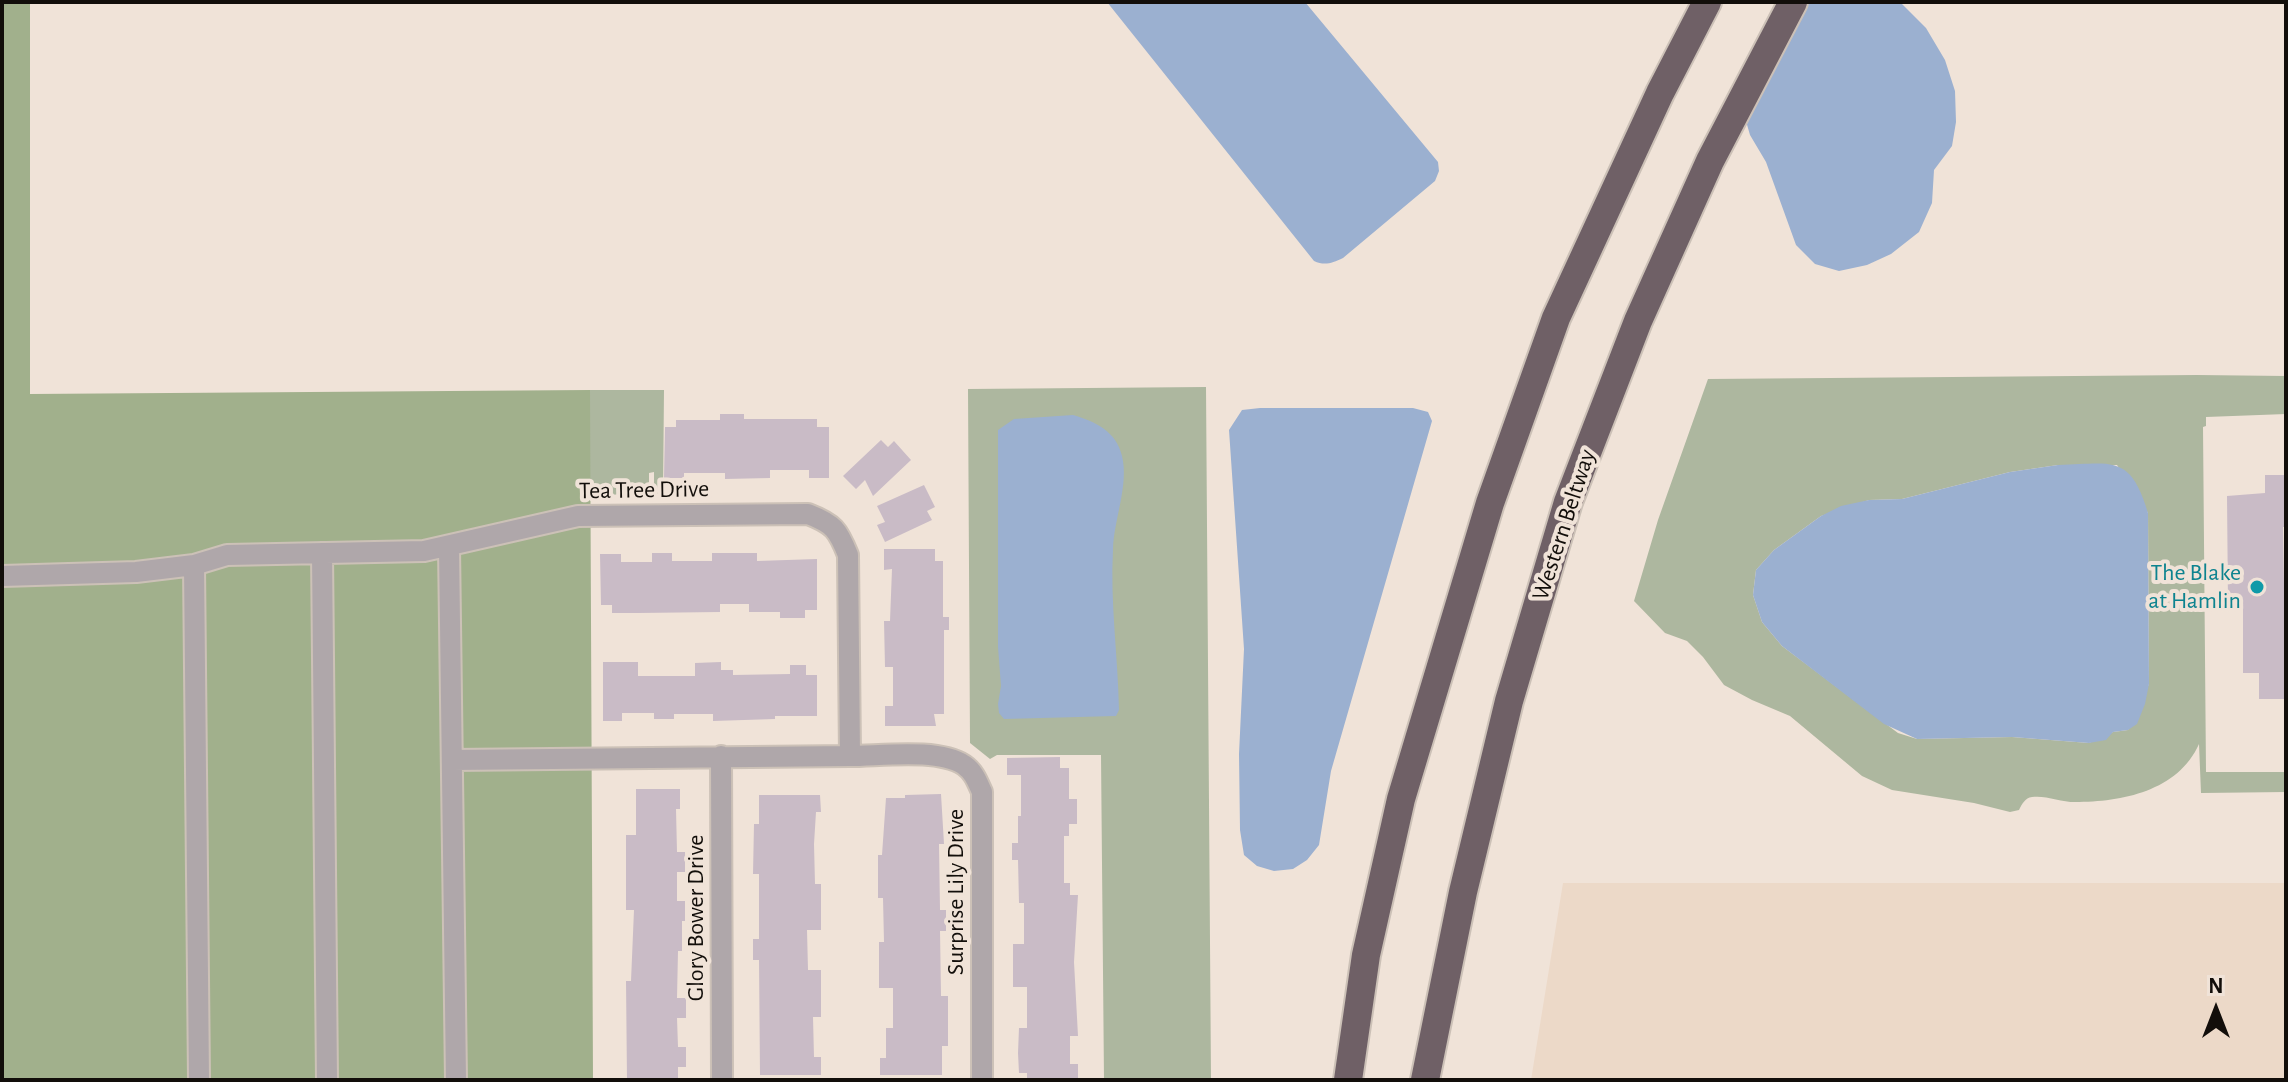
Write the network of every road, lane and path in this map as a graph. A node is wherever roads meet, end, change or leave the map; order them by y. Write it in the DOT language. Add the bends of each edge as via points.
graph roads {
  1 [pos="1707,2"];
  2 [pos="1793,2"];
  3 [pos="449,547"];
  4 [pos="322,553"];
  5 [pos="194,565"];
  6 [pos="2,576"];
  7 [pos="721,756"];
  8 [pos="850,756"];
  9 [pos="452,760"];
  10 [pos="1366,955"];
  11 [pos="1428,1073"];
  12 [pos="199,1080"];
  13 [pos="327,1080"];
  14 [pos="456,1080"];
  15 [pos="722,1080"];
  16 [pos="982,1080"];
  17 [pos="1329,1080"];
  18 [pos="1348,1080"];
  1 -- 10 [label="highway" via="1556,318 1490,503 1401,799"];
  2 -- 11 [label="highway, Western Beltway" via="1710,161 1638,321 1568,502 1509,701 1463,892"];
  3 -- 4 [label="street, Tea Tree Drive"];
  3 -- 8 [label="street, Tea Tree Drive" via="578,516 808,514 824,520 839,531 848,555"];
  3 -- 9 [label="street"];
  4 -- 5 [label="street, Tea Tree Drive" via="227,555"];
  4 -- 13 [label="street"];
  5 -- 6 [label="street, Tea Tree Drive"];
  5 -- 12 [label="street"];
  7 -- 8 [label="street, Surprise Lily Drive"];
  7 -- 9 [label="street, Surprise Lily Drive"];
  7 -- 15 [label="street, Glory Bower Drive"];
  8 -- 16 [label="street, Surprise Lily Drive" via="939,755 964,764 982,792"];
  9 -- 14 [label="street"];
  10 -- 17 [label="highway"];
  10 -- 18 [label="highway"];
}
